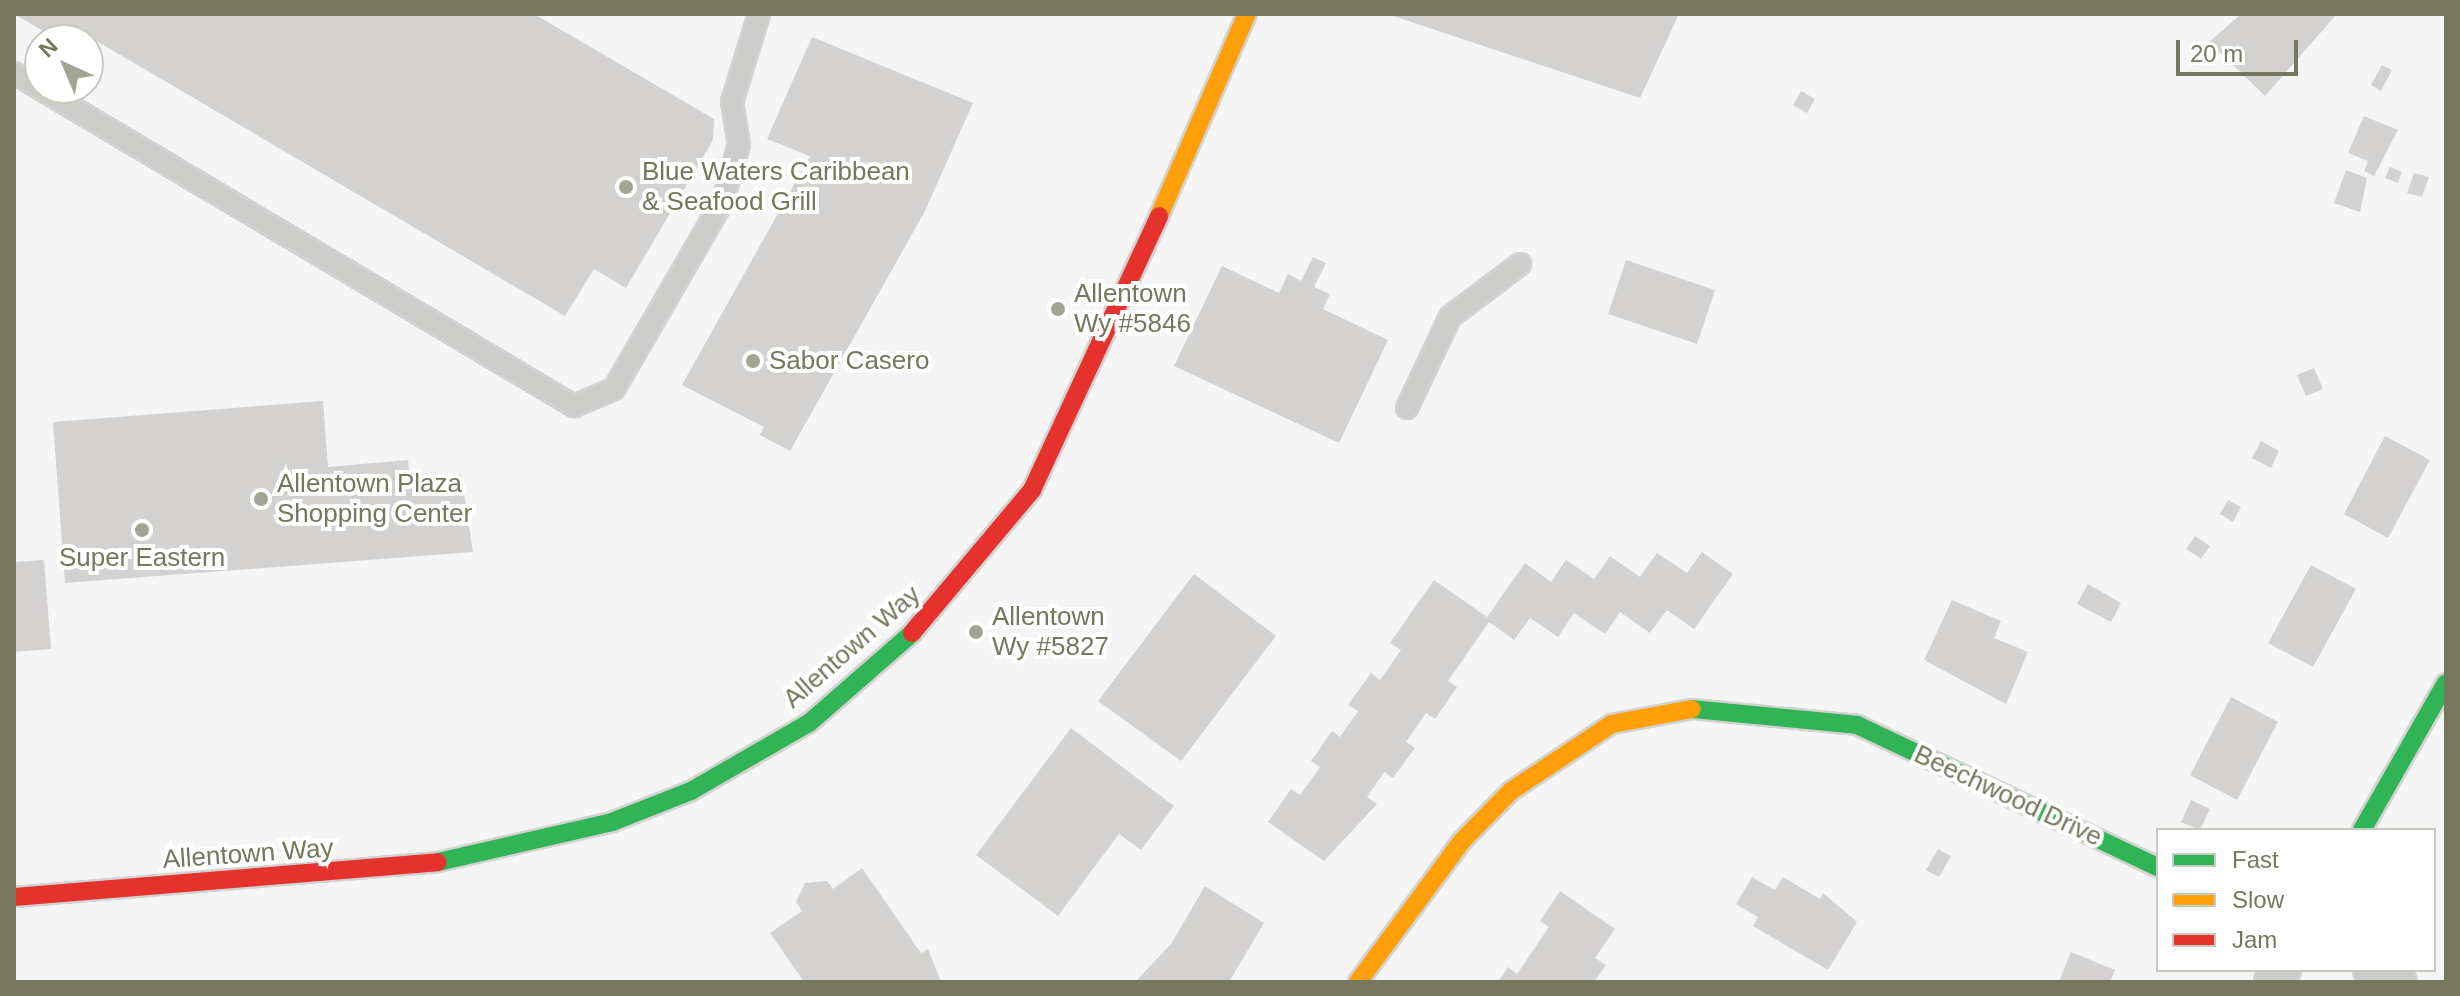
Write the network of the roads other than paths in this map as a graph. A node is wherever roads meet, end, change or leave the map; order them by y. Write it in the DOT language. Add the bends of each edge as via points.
graph roads {
  1 [pos="759,14"];
  2 [pos="1247,14"];
  3 [pos="14,73"];
  4 [pos="1520,264"];
  5 [pos="1407,408"];
  6 [pos="2446,683"];
  7 [pos="2363,828"];
  8 [pos="2156,866"];
  9 [pos="14,897"];
  10 [pos="2377,972"];
  11 [pos="1358,982"];
  12 [pos="2397,982"];
  1 -- 3 [label="lane" via="732,102 739,145 722,203 614,389 574,406"];
  2 -- 9 [label="street, Allentown Way" via="1079,399 1032,490 981,562 927,620 809,723 691,791 612,822 499,851 393,870"];
  4 -- 5 [label="lane" via="1450,317"];
  6 -- 7 [label="street"];
  8 -- 11 [label="street, Beechwood Drive" via="1857,725 1718,707 1612,724 1511,791 1462,841"];
  10 -- 12 [label="street"];
}
